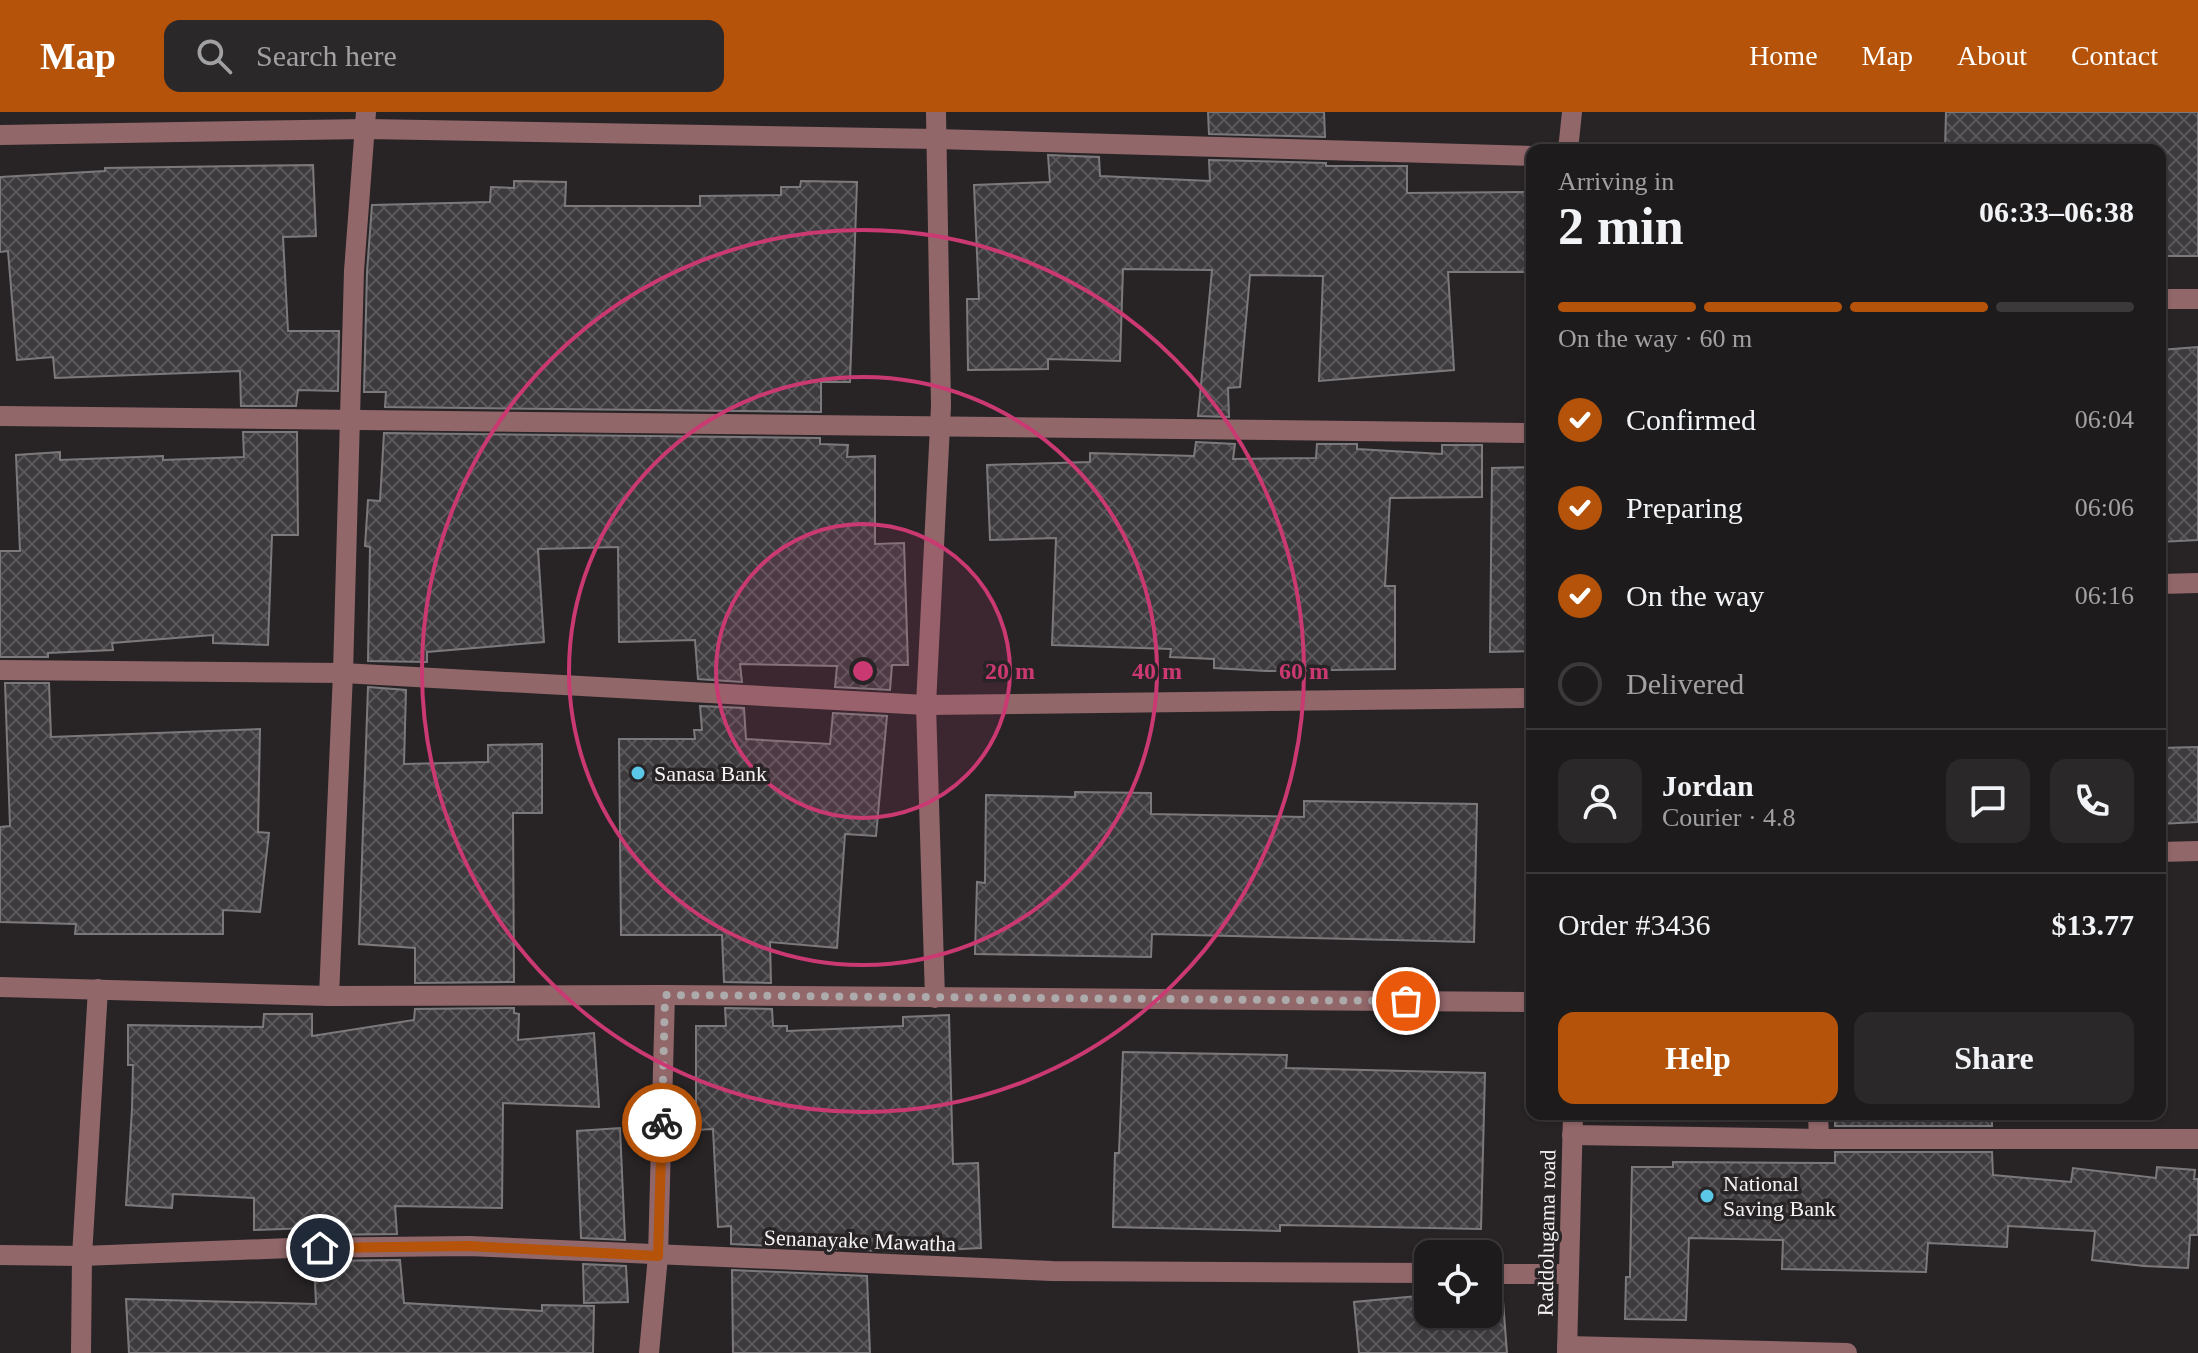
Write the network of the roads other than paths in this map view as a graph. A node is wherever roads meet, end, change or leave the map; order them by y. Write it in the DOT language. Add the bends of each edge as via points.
graph roads {
  1 [pos="936,112"];
  2 [pos="1572,112"];
  3 [pos="367,120"];
  4 [pos="0,135"];
  5 [pos="936,139"];
  6 [pos="1569,144"];
  7 [pos="1526,156"];
  8 [pos="2166,299"];
  9 [pos="2198,299"];
  10 [pos="0,416"];
  11 [pos="351,421"];
  12 [pos="940,427"];
  13 [pos="1526,433"];
  14 [pos="2198,583"];
  15 [pos="2166,584"];
  16 [pos="0,670"];
  17 [pos="343,673"];
  18 [pos="1526,698"];
  19 [pos="926,705"];
  20 [pos="2198,851"];
  21 [pos="2166,852"];
  22 [pos="0,987"];
  23 [pos="98,989"];
  24 [pos="665,995"];
  25 [pos="329,996"];
  26 [pos="935,998"];
  27 [pos="1526,1002"];
  28 [pos="1573,1120"];
  29 [pos="1818,1120"];
  30 [pos="1572,1135"];
  31 [pos="1819,1139"];
  32 [pos="2198,1139"];
  33 [pos="0,1255"];
  34 [pos="82,1256"];
  35 [pos="658,1256"];
  36 [pos="1414,1273"];
  37 [pos="1502,1274"];
  38 [pos="1568,1274"];
  39 [pos="1567,1350"];
  40 [pos="81,1353"];
  41 [pos="649,1353"];
  42 [pos="1847,1353"];
  1 -- 5 [label="street"];
  2 -- 6 [label="street"];
  3 -- 4 [label="street"];
  3 -- 5 [label="street"];
  3 -- 11 [label="street" via="354,271"];
  5 -- 7 [label="street"];
  5 -- 12 [label="street"];
  8 -- 9 [label="street"];
  10 -- 11 [label="street"];
  11 -- 12 [label="street"];
  11 -- 17 [label="street"];
  12 -- 13 [label="street"];
  12 -- 19 [label="street"];
  14 -- 15 [label="street"];
  16 -- 17 [label="street"];
  17 -- 19 [label="street"];
  17 -- 25 [label="street"];
  18 -- 19 [label="street"];
  19 -- 26 [label="street"];
  20 -- 21 [label="street"];
  22 -- 23 [label="street"];
  23 -- 25 [label="street"];
  23 -- 34 [label="street"];
  24 -- 25 [label="street"];
  24 -- 26 [label="street"];
  24 -- 35 [label="street"];
  26 -- 27 [label="street"];
  28 -- 30 [label="street, Raddolugama road"];
  29 -- 31 [label="street"];
  30 -- 31 [label="street"];
  30 -- 38 [label="street, Raddolugama road"];
  31 -- 32 [label="street"];
  33 -- 34 [label="street, Senanayake Mawatha"];
  34 -- 35 [label="street, Senanayake Mawatha" via="469,1246"];
  34 -- 40 [label="street"];
  35 -- 36 [label="street, Senanayake Mawatha" via="1052,1271"];
  35 -- 41 [label="street"];
  37 -- 38 [label="street"];
  38 -- 39 [label="street, Raddolugama road"];
  39 -- 42 [label="street"];
}
